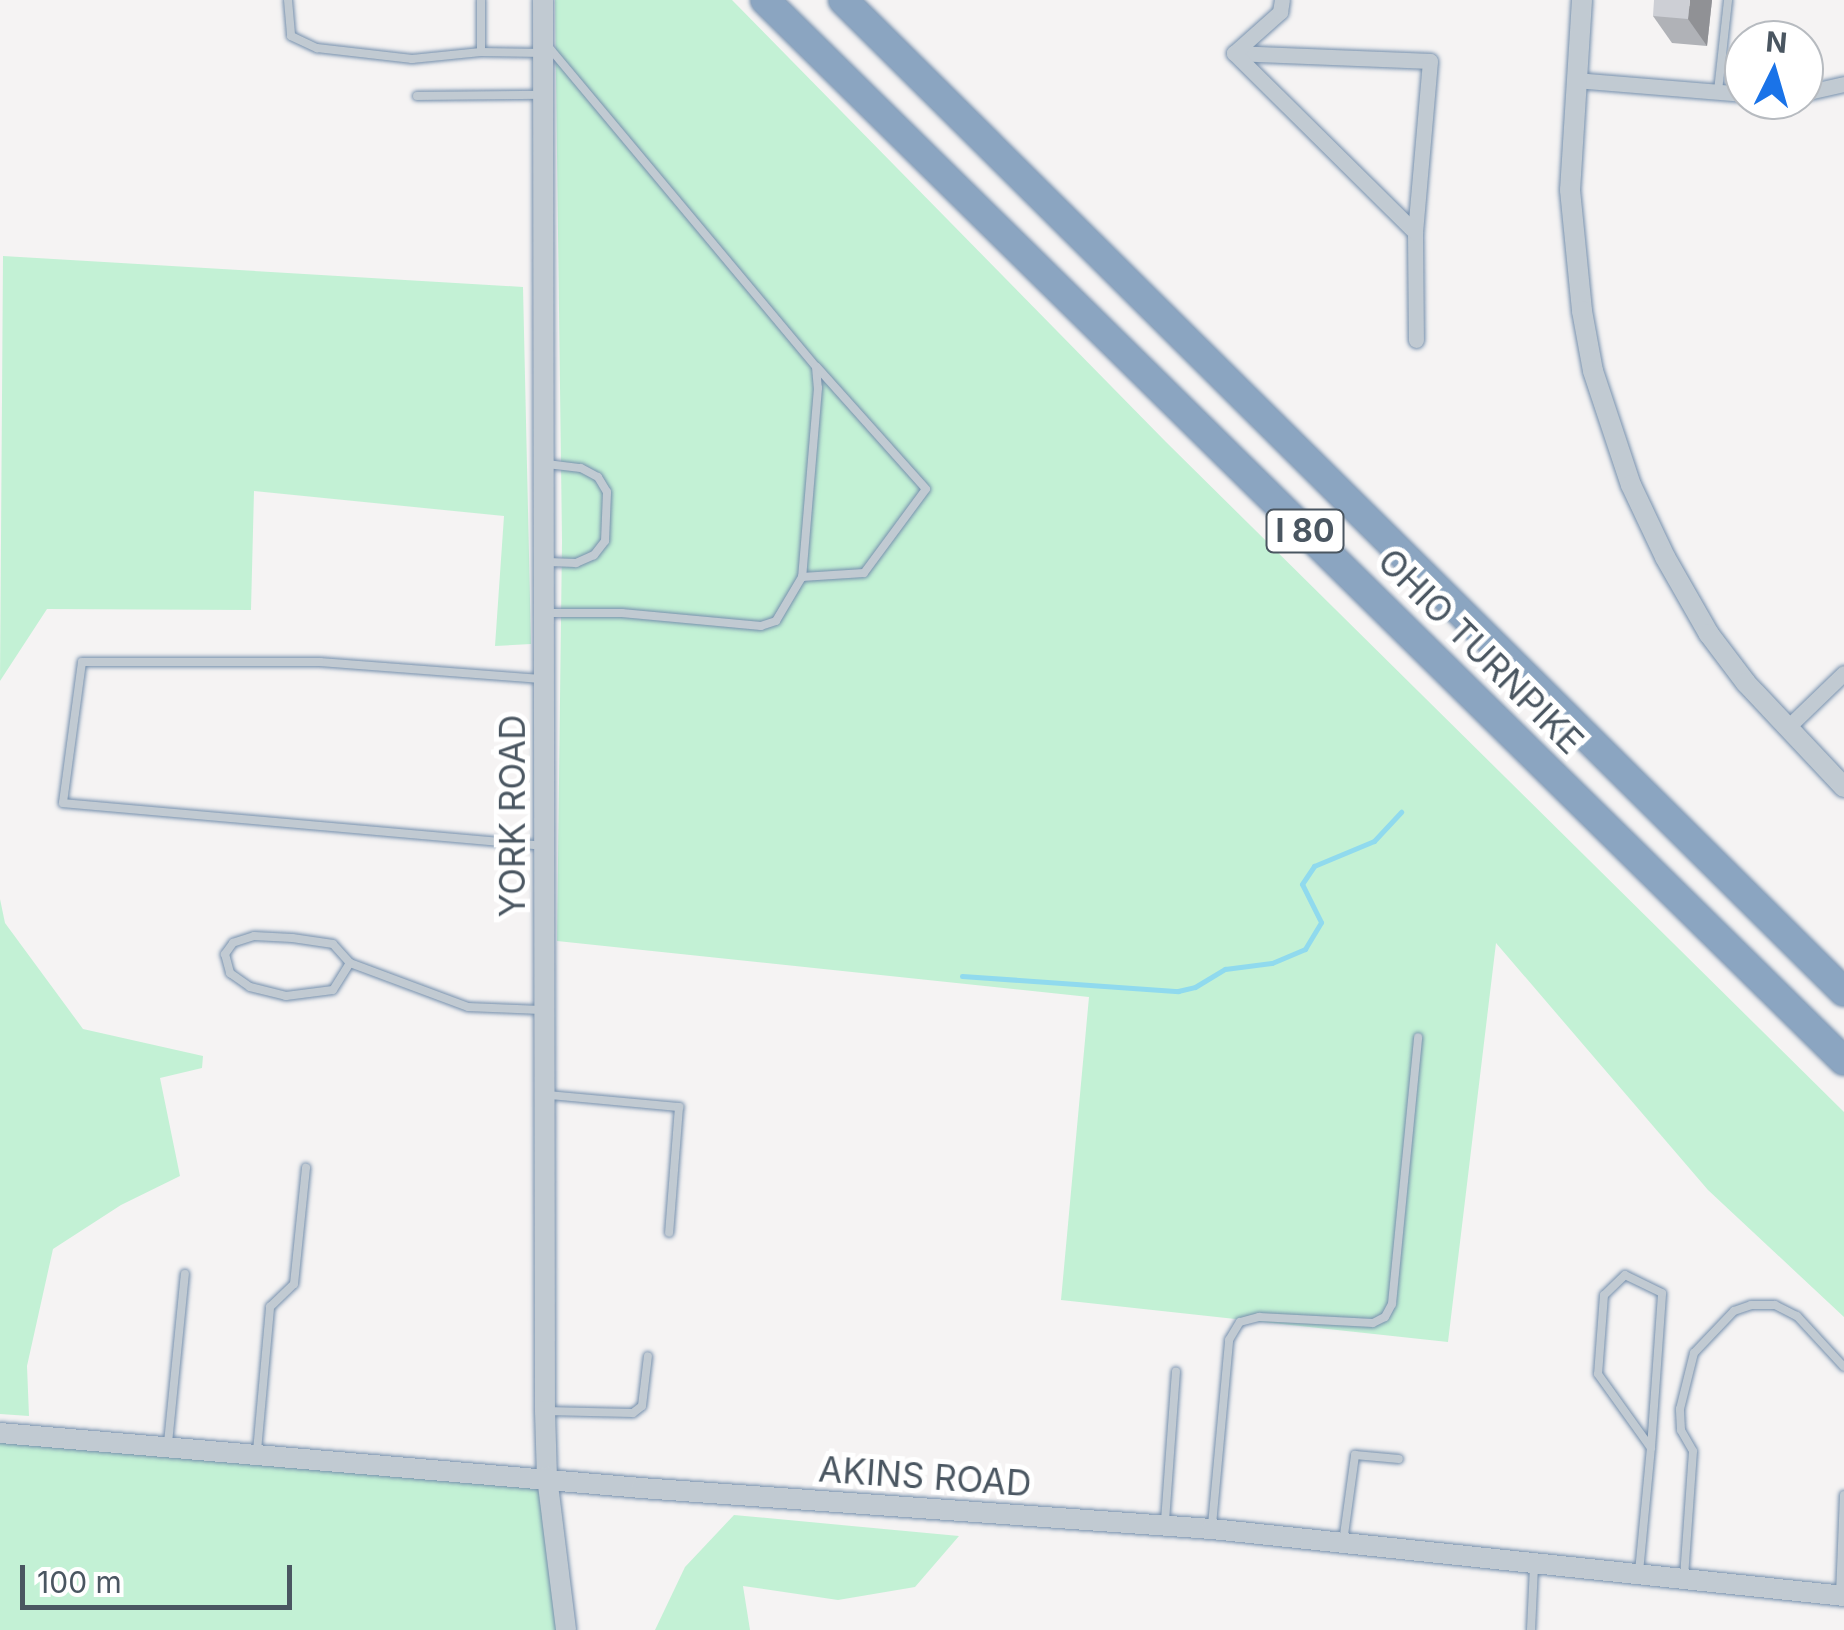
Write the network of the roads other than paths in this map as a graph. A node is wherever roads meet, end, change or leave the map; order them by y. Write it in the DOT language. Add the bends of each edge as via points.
graph roads {
  1 [pos="288,0"];
  2 [pos="482,0"];
  3 [pos="543,0"];
  4 [pos="766,0"];
  5 [pos="844,0"];
  6 [pos="1282,0"];
  7 [pos="1582,0"];
  8 [pos="1728,0"];
  9 [pos="543,46"];
  10 [pos="480,52"];
  11 [pos="1234,53"];
  12 [pos="1575,80"];
  13 [pos="1718,91"];
  14 [pos="1724,92"];
  15 [pos="543,95"];
  16 [pos="417,96"];
  17 [pos="1415,232"];
  18 [pos="1416,340"];
  19 [pos="816,367"];
  20 [pos="544,464"];
  21 [pos="544,562"];
  22 [pos="802,577"];
  23 [pos="544,613"];
  24 [pos="1844,673"];
  25 [pos="544,679"];
  26 [pos="1787,728"];
  27 [pos="1844,787"];
  28 [pos="544,846"];
  29 [pos="350,963"];
  30 [pos="1844,992"];
  31 [pos="544,1010"];
  32 [pos="1418,1037"];
  33 [pos="1844,1061"];
  34 [pos="544,1095"];
  35 [pos="306,1168"];
  36 [pos="669,1233"];
  37 [pos="184,1274"];
  38 [pos="648,1356"];
  39 [pos="1844,1367"];
  40 [pos="1176,1371"];
  41 [pos="545,1411"];
  42 [pos="0,1433"];
  43 [pos="168,1448"];
  44 [pos="1651,1448"];
  45 [pos="256,1456"];
  46 [pos="1399,1459"];
  47 [pos="547,1477"];
  48 [pos="1844,1495"];
  49 [pos="1164,1526"];
  50 [pos="1212,1529"];
  51 [pos="1343,1542"];
  52 [pos="1535,1562"];
  53 [pos="1640,1572"];
  54 [pos="1684,1576"];
  55 [pos="1842,1596"];
  56 [pos="566,1630"];
  57 [pos="1532,1630"];
  1 -- 10 [label="lane" via="291,36 317,48 412,58"];
  2 -- 10 [label="lane"];
  3 -- 9 [label="street, YORK ROAD"];
  4 -- 33 [label="highway, OHIO TURNPIKE / I 80"];
  5 -- 30 [label="highway, OHIO TURNPIKE / I 80"];
  6 -- 11 [label="street" via="1280,12"];
  7 -- 12 [label="street"];
  8 -- 13 [label="lane"];
  9 -- 10 [label="lane"];
  9 -- 15 [label="street, YORK ROAD"];
  9 -- 19 [label="lane"];
  11 -- 17 [label="street"];
  11 -- 17 [label="street" via="1430,61"];
  12 -- 13 [label="street"];
  12 -- 26 [label="street" via="1570,190 1593,371 1631,484 1665,557 1709,634"];
  13 -- 14 [label="street"];
  15 -- 16 [label="lane"];
  15 -- 20 [label="street, YORK ROAD"];
  17 -- 18 [label="street"];
  19 -- 22 [label="lane"];
  19 -- 22 [label="lane" via="926,489 864,573"];
  20 -- 21 [label="street, YORK ROAD"];
  20 -- 21 [label="lane" via="598,477 608,506 605,542 594,555 576,563"];
  21 -- 23 [label="street, YORK ROAD"];
  22 -- 23 [label="lane" via="776,621 762,626"];
  23 -- 25 [label="street, YORK ROAD"];
  24 -- 26 [label="street"];
  25 -- 28 [label="street, YORK ROAD"];
  25 -- 28 [label="lane" via="320,662 82,662 63,803"];
  26 -- 27 [label="street"];
  28 -- 31 [label="street, YORK ROAD"];
  29 -- 29 [label="lane" via="333,944 273,937 233,943 225,954 230,973 250,988 286,996 333,990"];
  29 -- 31 [label="lane" via="468,1007"];
  31 -- 34 [label="street, YORK ROAD"];
  32 -- 50 [label="lane" via="1392,1304 1373,1323 1260,1317 1240,1322 1229,1340"];
  34 -- 36 [label="lane" via="679,1107"];
  34 -- 41 [label="street, YORK ROAD"];
  35 -- 45 [label="lane" via="294,1284 270,1307"];
  37 -- 43 [label="lane"];
  38 -- 41 [label="lane" via="642,1406 633,1413"];
  39 -- 54 [label="lane" via="1797,1316 1775,1305 1734,1311 1694,1353 1680,1409 1693,1451"];
  40 -- 49 [label="lane"];
  41 -- 47 [label="street, YORK ROAD"];
  42 -- 43 [label="street, AKINS ROAD"];
  43 -- 45 [label="street, AKINS ROAD"];
  44 -- 44 [label="lane" via="1662,1293 1624,1275 1604,1295 1598,1374"];
  44 -- 53 [label="lane"];
  45 -- 47 [label="street, AKINS ROAD"];
  46 -- 51 [label="lane" via="1355,1455"];
  47 -- 49 [label="street, AKINS ROAD"];
  47 -- 56 [label="street, YORK ROAD"];
  48 -- 55 [label="lane"];
  49 -- 50 [label="street, AKINS ROAD"];
  50 -- 51 [label="street, AKINS ROAD"];
  51 -- 52 [label="street, AKINS ROAD"];
  52 -- 53 [label="street, AKINS ROAD"];
  52 -- 57 [label="lane"];
  53 -- 54 [label="street, AKINS ROAD"];
  54 -- 55 [label="street, AKINS ROAD"];
}
